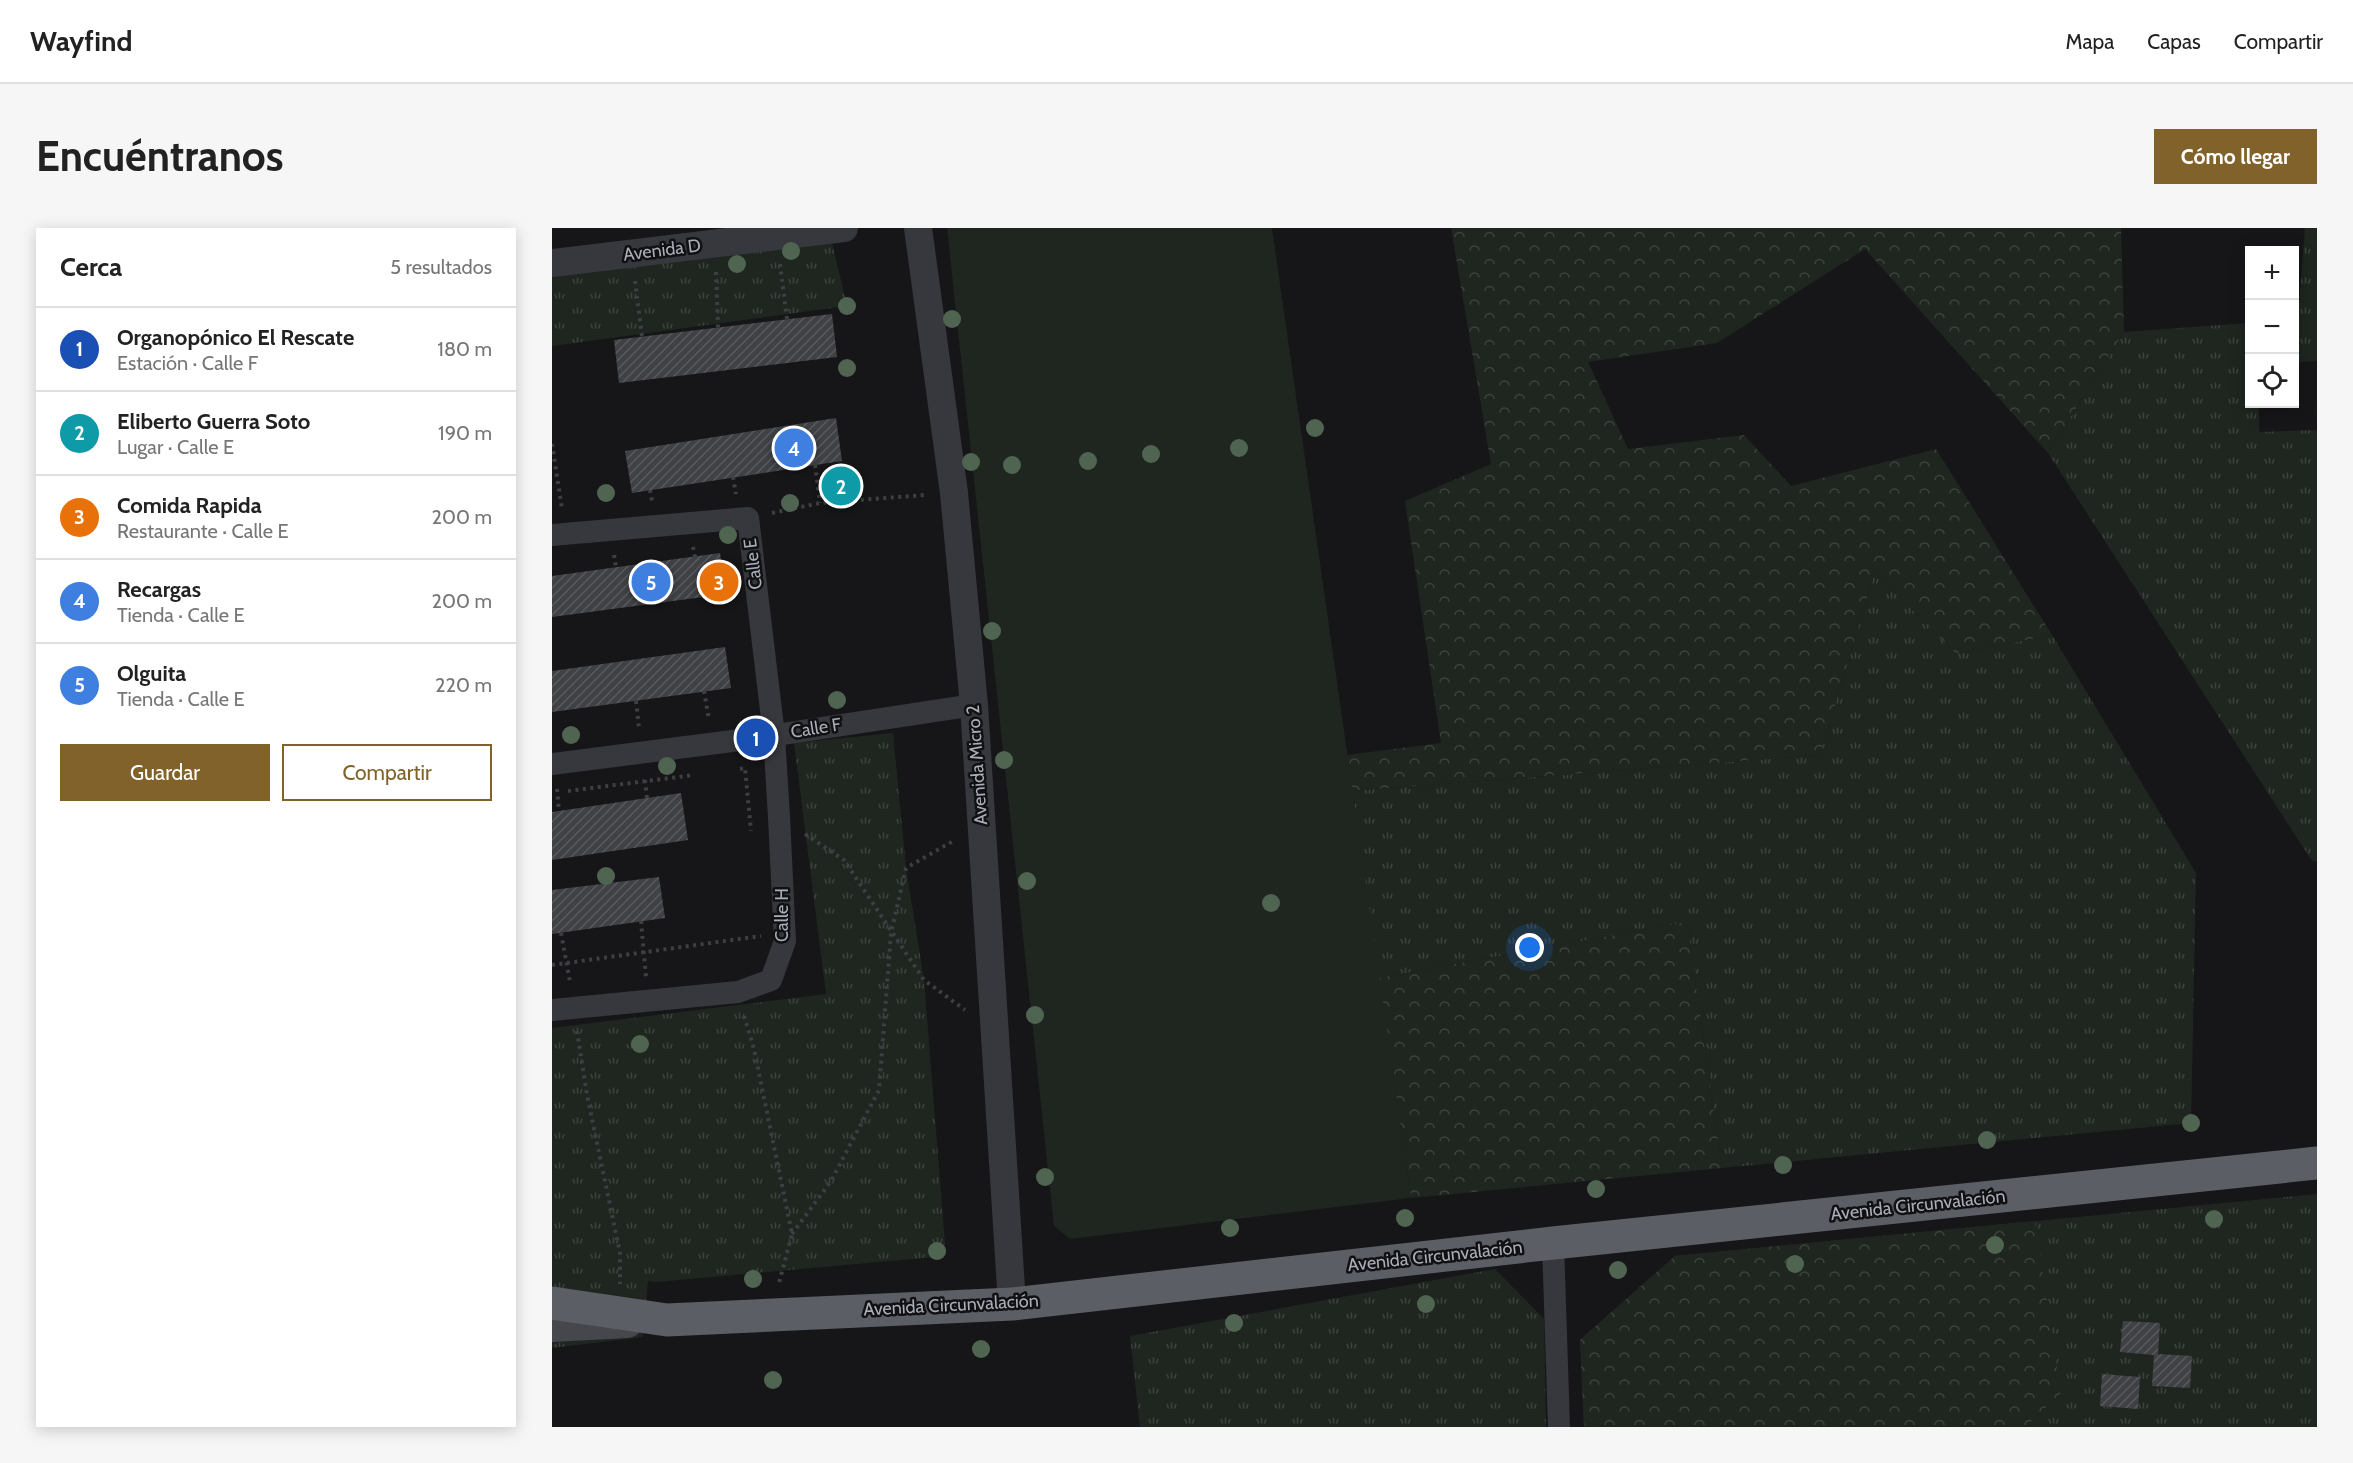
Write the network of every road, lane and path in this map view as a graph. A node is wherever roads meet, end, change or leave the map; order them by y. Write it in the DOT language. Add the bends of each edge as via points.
graph roads {
  1 [pos="844,228"];
  2 [pos="918,228"];
  3 [pos="776,237"];
  4 [pos="716,244"];
  5 [pos="632,253"];
  6 [pos="552,263"];
  7 [pos="787,319"];
  8 [pos="718,328"];
  9 [pos="642,337"];
  10 [pos="552,444"];
  11 [pos="815,465"];
  12 [pos="954,493"];
  13 [pos="820,503"];
  14 [pos="748,518"];
  15 [pos="559,535"];
  16 [pos="613,552"];
  17 [pos="616,567"];
  18 [pos="974,705"];
  19 [pos="774,735"];
  20 [pos="552,764"];
  21 [pos="734,770"];
  22 [pos="701,774"];
  23 [pos="552,793"];
  24 [pos="779,817"];
  25 [pos="982,825"];
  26 [pos="752,835"];
  27 [pos="641,921"];
  28 [pos="760,925"];
  29 [pos="561,933"];
  30 [pos="891,933"];
  31 [pos="644,952"];
  32 [pos="566,963"];
  33 [pos="552,965"];
  34 [pos="738,992"];
  35 [pos="649,1000"];
  36 [pos="563,1009"];
  37 [pos="995,1031"];
  38 [pos="2317,1162"];
  39 [pos="792,1234"];
  40 [pos="1553,1243"];
  41 [pos="552,1303"];
  42 [pos="1012,1304"];
  43 [pos="619,1313"];
  44 [pos="771,1315"];
  45 [pos="667,1320"];
  46 [pos="552,1326"];
  47 [pos="1559,1427"];
  1 -- 3 [label="street, Avenida D"];
  2 -- 12 [label="street, Avenida Micro 2"];
  3 -- 4 [label="street, Avenida D"];
  3 -- 7 [label="path"];
  4 -- 5 [label="street, Avenida D"];
  4 -- 8 [label="path"];
  5 -- 6 [label="street, Avenida D"];
  5 -- 9 [label="path"];
  10 -- 15 [label="path"];
  11 -- 13 [label="path"];
  12 -- 13 [label="path"];
  12 -- 18 [label="street, Avenida Micro 2"];
  13 -- 14 [label="path"];
  14 -- 15 [label="street, Calle E"];
  14 -- 19 [label="street, Calle E"];
  16 -- 17 [label="path"];
  18 -- 19 [label="street, Calle F"];
  18 -- 25 [label="street, Avenida Micro 2"];
  19 -- 20 [label="street, Calle F"];
  19 -- 24 [label="street, Calle H"];
  21 -- 26 [label="path" via="745,768"];
  22 -- 23 [label="path"];
  24 -- 30 [label="path" via="844,860"];
  24 -- 34 [label="street, Calle H" via="785,941 771,980"];
  25 -- 30 [label="path" via="906,868"];
  25 -- 37 [label="street, Avenida Micro 2"];
  27 -- 31 [label="path"];
  28 -- 31 [label="path" via="762,936"];
  29 -- 32 [label="path"];
  30 -- 37 [label="path" via="924,980"];
  30 -- 39 [label="path" via="879,1090 831,1181"];
  31 -- 32 [label="path"];
  31 -- 35 [label="path"];
  32 -- 33 [label="path"];
  32 -- 36 [label="path"];
  34 -- 35 [label="street, Calle H"];
  34 -- 39 [label="path" via="754,1049"];
  35 -- 36 [label="street, Calle H"];
  36 -- 43 [label="path" via="587,1095 620,1253"];
  37 -- 42 [label="street, Avenida Micro 2"];
  38 -- 40 [label="highway, Avenida Circunvalación"];
  39 -- 44 [label="path"];
  40 -- 42 [label="highway, Avenida Circunvalación"];
  40 -- 47 [label="street"];
  41 -- 43 [label="highway, Avenida Circunvalación"];
  42 -- 44 [label="highway, Avenida Circunvalación"];
  43 -- 45 [label="highway, Avenida Circunvalación"];
  44 -- 45 [label="highway, Avenida Circunvalación"];
  45 -- 46 [label="main road"];
}
